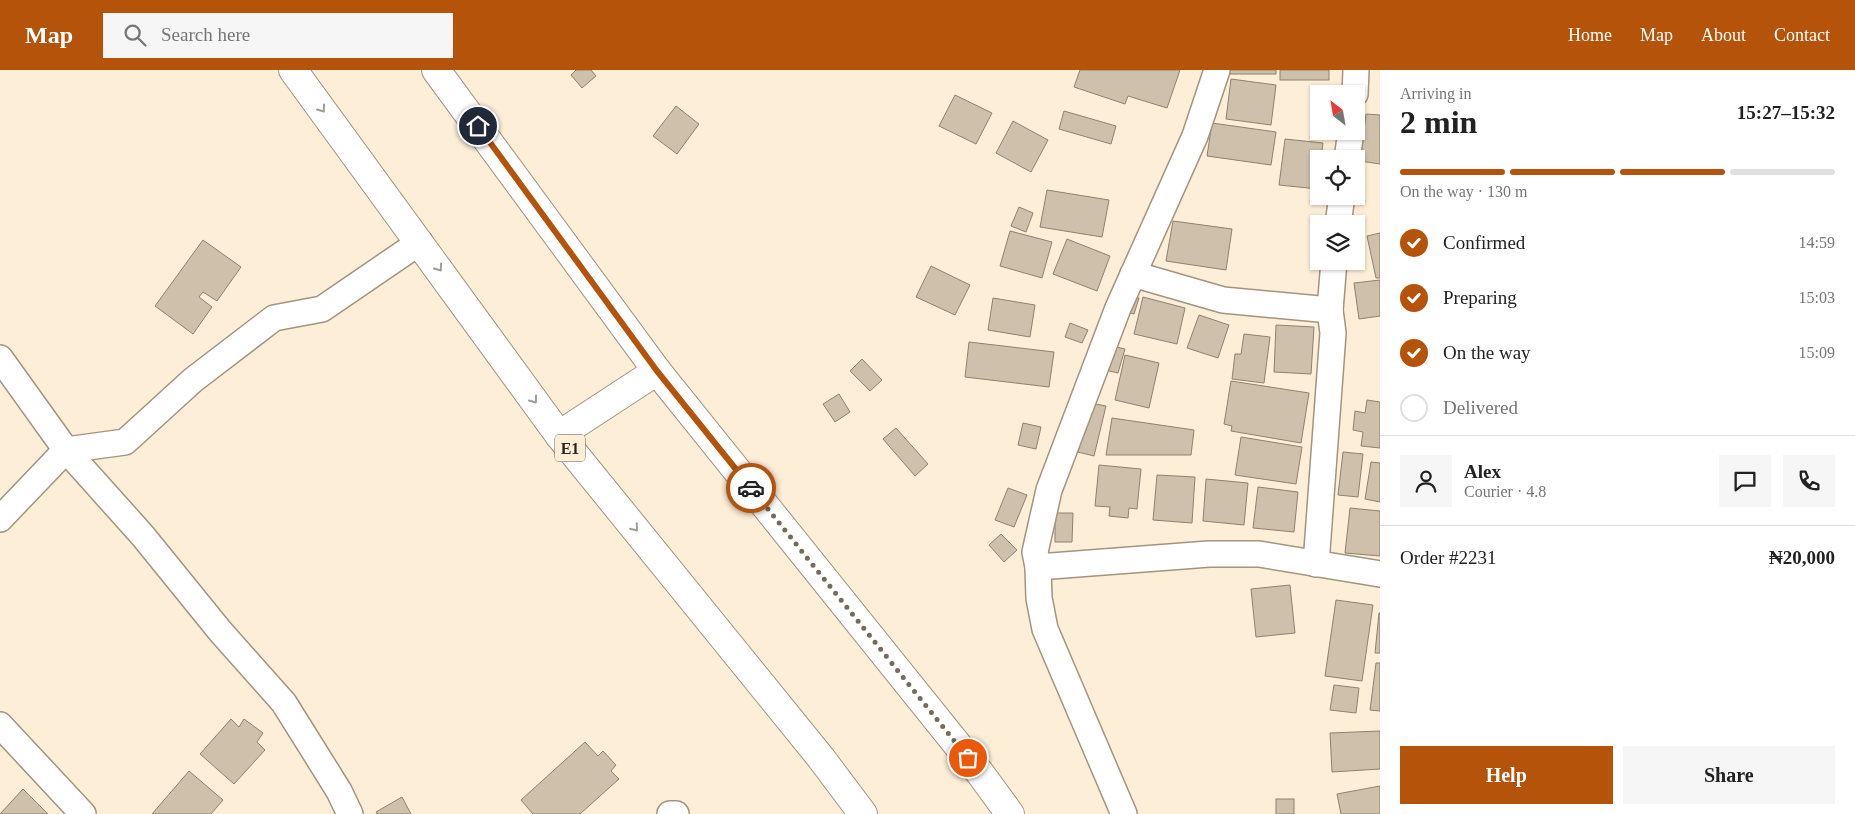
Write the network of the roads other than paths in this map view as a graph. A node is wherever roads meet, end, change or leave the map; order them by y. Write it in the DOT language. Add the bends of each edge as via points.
graph roads {
  1 [pos="293,70"];
  2 [pos="436,70"];
  3 [pos="1217,70"];
  4 [pos="1356,70"];
  5 [pos="1355,85"];
  6 [pos="420,242"];
  7 [pos="1333,270"];
  8 [pos="1133,274"];
  9 [pos="1330,310"];
  10 [pos="0,358"];
  11 [pos="657,371"];
  12 [pos="559,434"];
  13 [pos="66,450"];
  14 [pos="0,519"];
  15 [pos="1316,564"];
  16 [pos="1038,567"];
  17 [pos="1380,574"];
  18 [pos="0,725"];
  19 [pos="84,814"];
  20 [pos="350,814"];
  21 [pos="670,814"];
  22 [pos="676,814"];
  23 [pos="863,814"];
  24 [pos="1010,814"];
  25 [pos="1124,814"];
  1 -- 6 [label="highway, E1, one-way"];
  2 -- 11 [label="highway"];
  3 -- 8 [label="street" via="1195,136"];
  4 -- 5 [label="street"];
  6 -- 12 [label="highway, E1, one-way"];
  6 -- 13 [label="street" via="322,309 274,318 194,380 125,442"];
  7 -- 9 [label="street"];
  8 -- 9 [label="street" via="1223,300"];
  8 -- 16 [label="street" via="1049,490 1034,552"];
  9 -- 15 [label="street" via="1333,333"];
  10 -- 13 [label="street"];
  11 -- 12 [label="highway"];
  11 -- 24 [label="highway"];
  12 -- 23 [label="highway, E1, one-way" via="822,758"];
  13 -- 14 [label="street"];
  13 -- 20 [label="street" via="284,702"];
  15 -- 16 [label="street" via="1259,554 1209,554"];
  15 -- 17 [label="street"];
  16 -- 25 [label="street" via="1045,629"];
  18 -- 19 [label="street"];
  21 -- 22 [label="street"];
}
